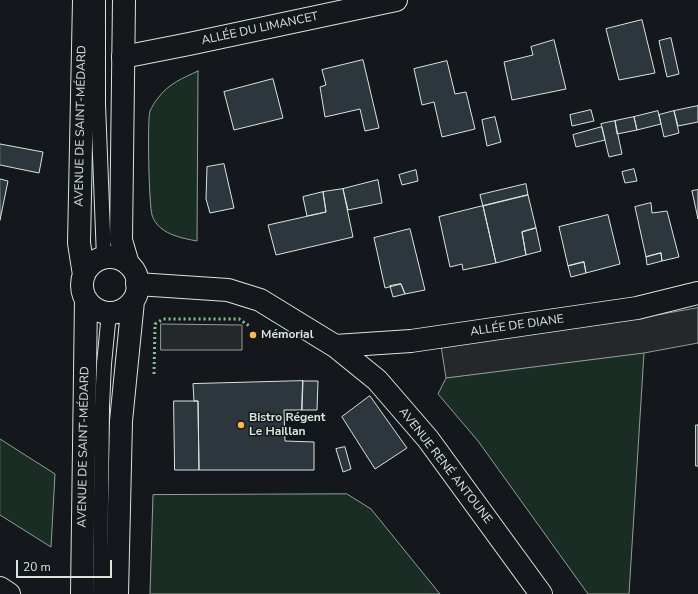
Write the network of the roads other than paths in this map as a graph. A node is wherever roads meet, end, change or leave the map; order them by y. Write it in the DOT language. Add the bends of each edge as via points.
graph roads {
  1 [pos="84,0"];
  2 [pos="98,0"];
  3 [pos="124,0"];
  4 [pos="396,0"];
  5 [pos="123,56"];
  6 [pos="104,258"];
  7 [pos="128,264"];
  8 [pos="84,275"];
  9 [pos="135,292"];
  10 [pos="698,293"];
  11 [pos="86,299"];
  12 [pos="109,313"];
  13 [pos="335,346"];
  14 [pos="101,511"];
  15 [pos="0,588"];
  16 [pos="9,594"];
  17 [pos="82,594"];
  18 [pos="100,594"];
  19 [pos="117,594"];
  20 [pos="541,594"];
  1 -- 8 [label="main road, AVENUE DE SAINT-MÉDARD" via="79,243"];
  2 -- 6 [label="lane, AVENUE DE SAINT-MÉDARD" via="98,104"];
  3 -- 5 [label="main road"];
  4 -- 5 [label="main road, ALLÉE DU LIMANCET"];
  5 -- 7 [label="main road" via="122,240"];
  6 -- 7 [label="main road" via="117,258"];
  6 -- 8 [label="main road" via="91,264"];
  7 -- 9 [label="main road" via="136,276"];
  8 -- 11 [label="main road" via="82,287"];
  9 -- 12 [label="main road" via="126,307 118,312"];
  9 -- 13 [label="main road, AVENUE RENÉ ANTOUNE" via="228,290 260,300"];
  9 -- 14 [label="main road, AVENUE DE SAINT-MÉDARD" via="121,421"];
  10 -- 13 [label="main road, ALLÉE DE DIANE" via="629,310 411,341"];
  11 -- 12 [label="main road" via="100,311"];
  11 -- 14 [label="main road, AVENUE DE SAINT-MÉDARD"];
  12 -- 14 [label="lane, AVENUE DE SAINT-MÉDARD" via="104,364"];
  13 -- 20 [label="main road, AVENUE RENÉ ANTOUNE" via="377,380 428,439"];
  14 -- 17 [label="main road, AVENUE DE SAINT-MÉDARD"];
  14 -- 18 [label="lane, AVENUE DE SAINT-MÉDARD"];
  14 -- 19 [label="main road, AVENUE DE SAINT-MÉDARD"];
  15 -- 16 [label="main road"];
}
